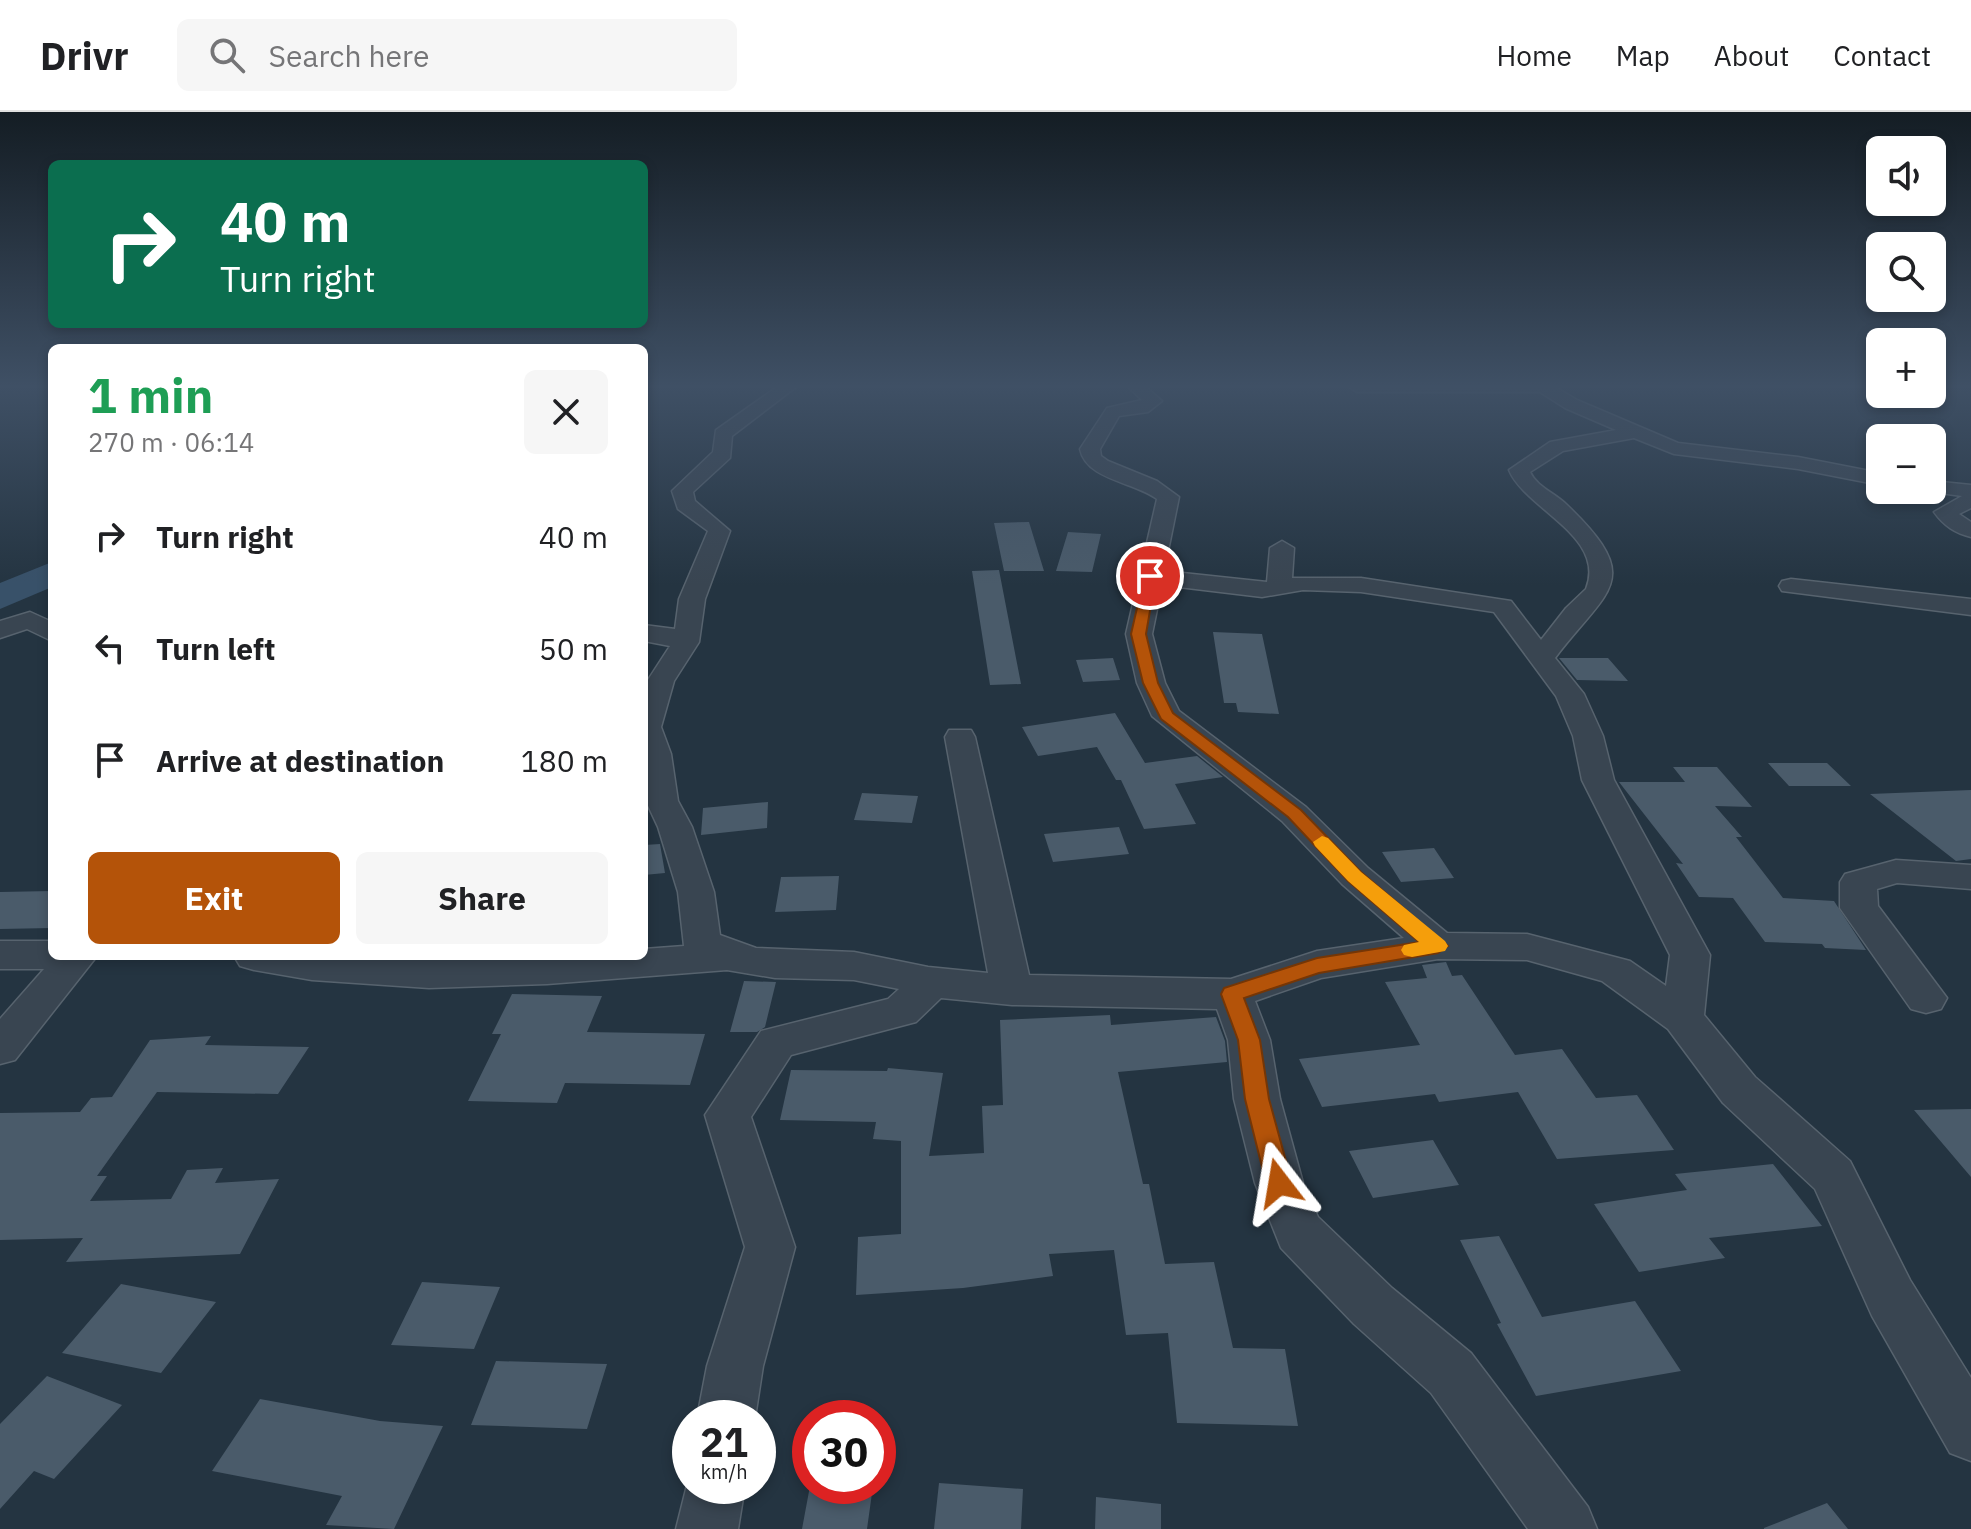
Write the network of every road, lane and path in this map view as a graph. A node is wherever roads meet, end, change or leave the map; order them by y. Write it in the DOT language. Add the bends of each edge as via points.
graph roads {
  1 [pos="723,453"];
  2 [pos="1091,453"];
  3 [pos="1546,453"];
  4 [pos="1716,453"];
  5 [pos="1866,476"];
  6 [pos="1946,488"];
  7 [pos="1971,491"];
  8 [pos="1971,500"];
  9 [pos="1971,530"];
  10 [pos="1282,548"];
  11 [pos="1150,576"];
  12 [pos="1279,586"];
  13 [pos="1791,586"];
  14 [pos="1971,607"];
  15 [pos="0,630"];
  16 [pos="48,631"];
  17 [pos="648,633"];
  18 [pos="686,642"];
  19 [pos="1541,658"];
  20 [pos="648,720"];
  21 [pos="648,733"];
  22 [pos="960,737"];
  23 [pos="1971,877"];
  24 [pos="1438,946"];
  25 [pos="0,955"];
  26 [pos="48,955"];
  27 [pos="723,957"];
  28 [pos="74,960"];
  29 [pos="274,960"];
  30 [pos="933,982"];
  31 [pos="1012,990"];
  32 [pos="1232,994"];
  33 [pos="1926,998"];
  34 [pos="1683,1018"];
  35 [pos="0,1048"];
  36 [pos="729,1400"];
  37 [pos="1971,1432"];
  38 [pos="712,1504"];
  39 [pos="707,1529"];
  40 [pos="1566,1529"];
  1 -- 18 [label="street" via="682,491 688,508 719,531 692,599"];
  2 -- 11 [label="street" via="1107,471 1158,488 1168,497"];
  3 -- 19 [label="street" via="1519,470 1522,479 1582,536 1600,565 1602,583"];
  4 -- 5 [label="street"];
  6 -- 7 [label="street"];
  8 -- 9 [label="street" via="1945,512"];
  10 -- 12 [label="street"];
  11 -- 12 [label="street" via="1262,590"];
  11 -- 24 [label="street" via="1139,634 1151,683 1167,716 1294,814 1355,876"];
  12 -- 19 [label="street" via="1361,585 1502,606"];
  13 -- 14 [label="street"];
  15 -- 16 [label="street" via="30,620"];
  17 -- 18 [label="street"];
  18 -- 20 [label="street" via="660,681"];
  19 -- 34 [label="street" via="1570,694 1588,736 1598,780 1690,955"];
  21 -- 27 [label="street" via="661,801 696,892 701,942"];
  22 -- 31 [label="street"];
  23 -- 33 [label="street" via="1896,871 1858,882 1859,908"];
  24 -- 32 [label="street" via="1317,965"];
  24 -- 34 [label="street" via="1527,947 1616,971"];
  25 -- 26 [label="street"];
  27 -- 29 [label="street" via="412,975"];
  27 -- 30 [label="street" via="763,966 856,966"];
  28 -- 35 [label="street"];
  30 -- 31 [label="street"];
  30 -- 36 [label="street" via="901,1011 776,1043 728,1115 770,1247"];
  31 -- 32 [label="street"];
  32 -- 40 [label="street" via="1249,1040 1257,1099 1279,1183 1299,1232 1451,1373"];
  34 -- 37 [label="street" via="1739,1090 1833,1175 1891,1298"];
  38 -- 39 [label="street"];
}
